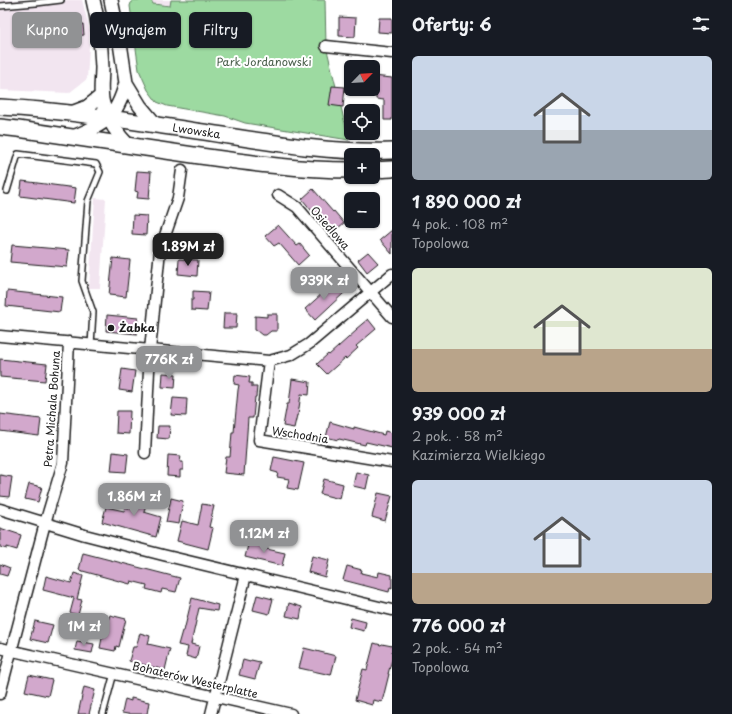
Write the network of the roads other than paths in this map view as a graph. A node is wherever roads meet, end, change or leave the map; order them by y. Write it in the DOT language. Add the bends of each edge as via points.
graph roads {
  1 [pos="61,0"];
  2 [pos="93,0"];
  3 [pos="111,0"];
  4 [pos="52,1"];
  5 [pos="0,6"];
  6 [pos="326,46"];
  7 [pos="392,53"];
  8 [pos="126,83"];
  9 [pos="101,96"];
  10 [pos="0,108"];
  11 [pos="71,113"];
  12 [pos="109,118"];
  13 [pos="156,125"];
  14 [pos="0,127"];
  15 [pos="73,137"];
  16 [pos="129,146"];
  17 [pos="392,151"];
  18 [pos="392,169"];
  19 [pos="182,170"];
  20 [pos="344,170"];
  21 [pos="380,170"];
  22 [pos="7,191"];
  23 [pos="278,195"];
  24 [pos="392,274"];
  25 [pos="371,293"];
  26 [pos="392,317"];
  27 [pos="0,336"];
  28 [pos="69,342"];
  29 [pos="91,344"];
  30 [pos="150,350"];
  31 [pos="268,361"];
  32 [pos="145,453"];
  33 [pos="392,462"];
  34 [pos="0,509"];
  35 [pos="45,522"];
  36 [pos="246,575"];
  37 [pos="392,610"];
  38 [pos="0,648"];
  39 [pos="12,650"];
  40 [pos="114,673"];
  41 [pos="0,694"];
  42 [pos="216,696"];
  43 [pos="103,714"];
  44 [pos="211,714"];
  45 [pos="291,714"];
  1 -- 4 [label="lane"];
  2 -- 9 [label="street" via="100,30"];
  3 -- 8 [label="street"];
  4 -- 5 [label="lane"];
  6 -- 7 [label="street"];
  8 -- 12 [label="street" via="120,101"];
  8 -- 13 [label="street"];
  9 -- 11 [label="street" via="87,107"];
  9 -- 12 [label="street"];
  10 -- 11 [label="main road, Lwowska"];
  11 -- 12 [label="main road, Lwowska"];
  12 -- 13 [label="main road, Lwowska"];
  12 -- 15 [label="street"];
  12 -- 16 [label="street"];
  13 -- 17 [label="main road, Lwowska" via="297,146 370,152"];
  14 -- 15 [label="main road"];
  15 -- 16 [label="main road"];
  16 -- 20 [label="main road" via="295,168"];
  18 -- 21 [label="main road"];
  19 -- 30 [label="street" via="178,198 160,250"];
  22 -- 29 [label="lane" via="18,154 96,164 100,172 88,201 82,281 93,312"];
  23 -- 25 [label="street, Osiedlowa" via="297,208"];
  24 -- 25 [label="street"];
  25 -- 26 [label="street, Osiedlowa"];
  25 -- 31 [label="street" via="309,344 291,355"];
  27 -- 28 [label="street"];
  28 -- 29 [label="street"];
  28 -- 35 [label="street, Petra Michala Bohuna" via="62,463"];
  29 -- 30 [label="street"];
  30 -- 31 [label="street"];
  30 -- 32 [label="street"];
  31 -- 33 [label="street, Wschodnia" via="259,440"];
  34 -- 35 [label="street"];
  35 -- 36 [label="street" via="85,535"];
  35 -- 39 [label="street, Petra Michala Bohuna"];
  36 -- 37 [label="street"];
  36 -- 42 [label="street"];
  38 -- 39 [label="street, Bohaterów Westerplatte"];
  39 -- 40 [label="street, Bohaterów Westerplatte"];
  39 -- 41 [label="street, Petra Michala Bohuna"];
  40 -- 42 [label="street, Bohaterów Westerplatte"];
  40 -- 43 [label="lane"];
  42 -- 44 [label="street"];
  42 -- 45 [label="street, Bohaterów Westerplatte"];
}
